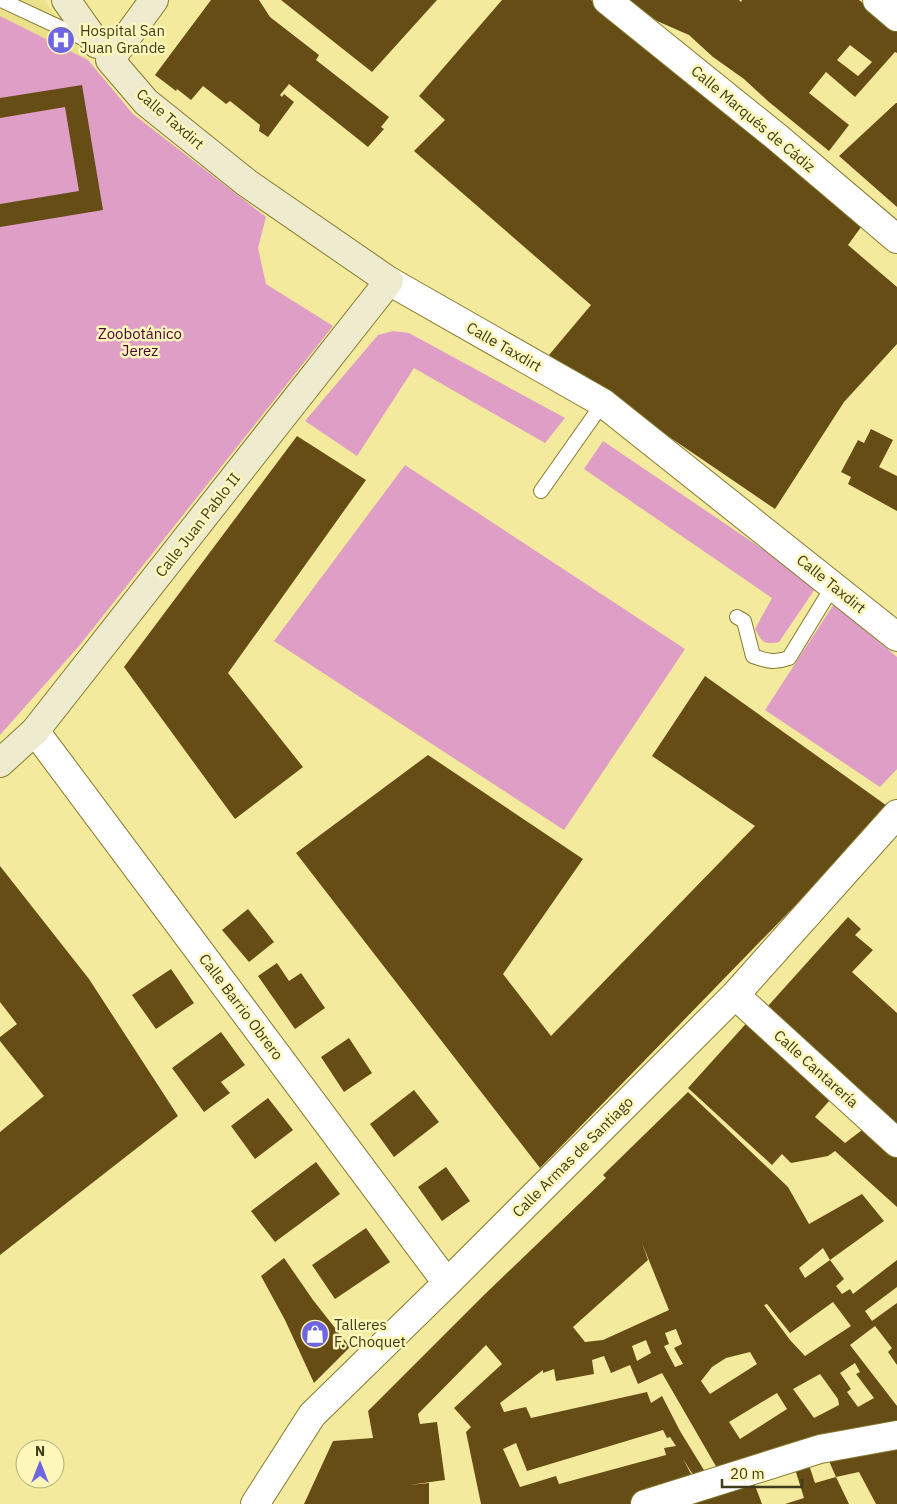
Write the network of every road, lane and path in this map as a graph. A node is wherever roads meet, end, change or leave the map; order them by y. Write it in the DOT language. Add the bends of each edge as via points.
graph roads {
  1 [pos="1,0"];
  2 [pos="66,0"];
  3 [pos="154,0"];
  4 [pos="607,0"];
  5 [pos="877,0"];
  6 [pos="897,17"];
  7 [pos="104,52"];
  8 [pos="897,239"];
  9 [pos="389,281"];
  10 [pos="602,403"];
  11 [pos="541,491"];
  12 [pos="833,586"];
  13 [pos="738,617"];
  14 [pos="897,636"];
  15 [pos="35,731"];
  16 [pos="0,763"];
  17 [pos="897,814"];
  18 [pos="735,995"];
  19 [pos="897,1143"];
  20 [pos="447,1283"];
  21 [pos="897,1435"];
  22 [pos="255,1504"];
  23 [pos="645,1504"];
  1 -- 7 [label="lane"];
  2 -- 7 [label="main road, Calle Taxdirt"];
  3 -- 7 [label="main road"];
  4 -- 8 [label="street, Calle Marqués de Cádiz"];
  5 -- 6 [label="street"];
  7 -- 9 [label="main road, Calle Taxdirt" via="146,102 247,183"];
  9 -- 10 [label="street, Calle Taxdirt"];
  9 -- 15 [label="main road, Calle Juan Pablo II"];
  10 -- 11 [label="lane"];
  10 -- 12 [label="street, Calle Taxdirt"];
  12 -- 13 [label="lane" via="789,658 778,662 766,662 752,656 744,622"];
  12 -- 14 [label="street, Calle Taxdirt"];
  15 -- 16 [label="main road, Calle Juan Pablo II"];
  15 -- 20 [label="street, Calle Barrio Obrero"];
  17 -- 18 [label="street, Calle Armas de Santiago"];
  18 -- 19 [label="street, Calle Cantarería"];
  18 -- 20 [label="street, Calle Armas de Santiago"];
  20 -- 22 [label="street, Calle Armas de Santiago" via="312,1415"];
  21 -- 23 [label="street" via="820,1449"];
}
